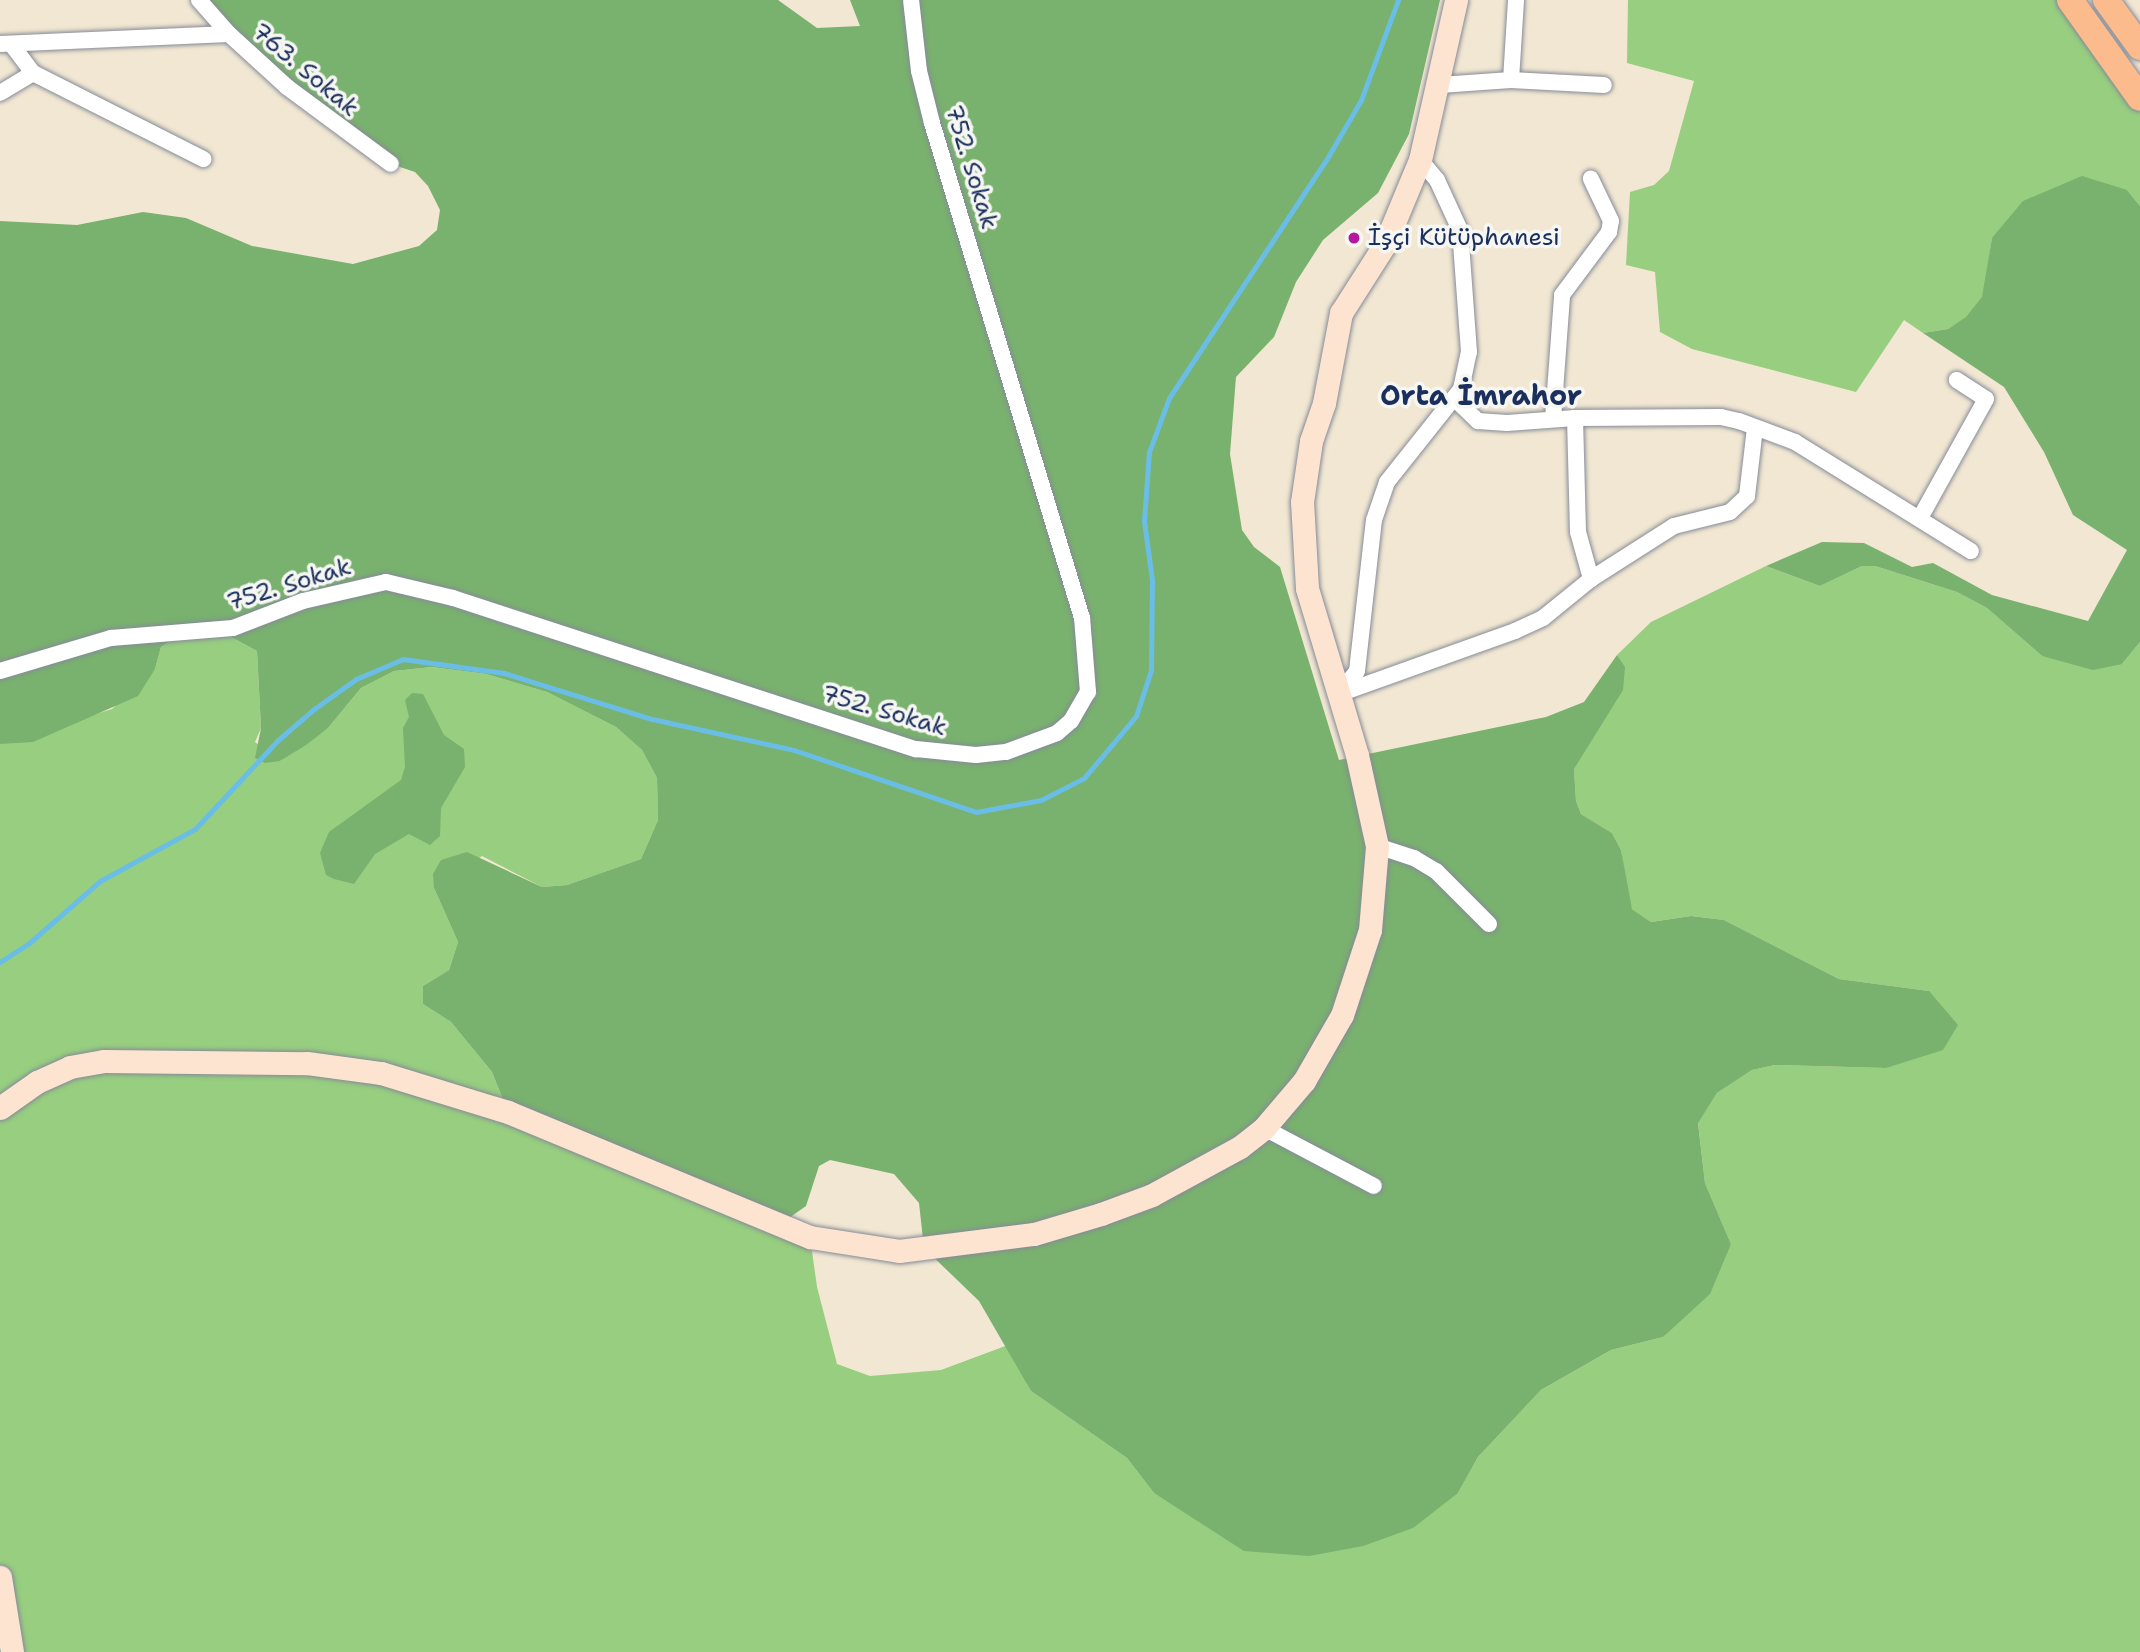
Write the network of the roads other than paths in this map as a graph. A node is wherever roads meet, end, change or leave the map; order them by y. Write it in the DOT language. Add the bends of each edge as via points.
graph roads {
  1 [pos="199,0"];
  2 [pos="911,0"];
  3 [pos="1456,0"];
  4 [pos="1516,0"];
  5 [pos="2070,0"];
  6 [pos="2106,0"];
  7 [pos="229,34"];
  8 [pos="6,45"];
  9 [pos="2140,47"];
  10 [pos="33,73"];
  11 [pos="1511,80"];
  12 [pos="1440,85"];
  13 [pos="1604,85"];
  14 [pos="0,93"];
  15 [pos="2140,98"];
  16 [pos="202,159"];
  17 [pos="1420,160"];
  18 [pos="391,164"];
  19 [pos="1591,180"];
  20 [pos="1957,380"];
  21 [pos="1455,399"];
  22 [pos="1574,418"];
  23 [pos="1553,419"];
  24 [pos="1755,428"];
  25 [pos="1920,518"];
  26 [pos="1971,551"];
  27 [pos="1591,579"];
  28 [pos="0,671"];
  29 [pos="1339,694"];
  30 [pos="1377,846"];
  31 [pos="1489,924"];
  32 [pos="0,1108"];
  33 [pos="1264,1128"];
  34 [pos="1374,1186"];
  35 [pos="0,1577"];
  36 [pos="12,1652"];
  1 -- 7 [label="street, 763. Sokak"];
  2 -- 28 [label="street, 752. Sokak" via="919,71 932,123 1082,618 1088,692 1071,722 1057,733 1006,752 976,755 916,749 453,598 386,582 303,601 233,628 111,638"];
  3 -- 12 [label="street"];
  4 -- 11 [label="street"];
  5 -- 15 [label="main road"];
  6 -- 9 [label="main road"];
  7 -- 8 [label="street"];
  7 -- 18 [label="street, 763. Sokak" via="287,88"];
  8 -- 10 [label="street"];
  10 -- 14 [label="street"];
  10 -- 16 [label="street"];
  11 -- 12 [label="street"];
  11 -- 13 [label="street"];
  12 -- 17 [label="street"];
  17 -- 21 [label="street" via="1437,180 1460,230 1469,352"];
  17 -- 29 [label="street" via="1385,244 1341,313 1324,403 1311,441 1302,502 1307,588"];
  19 -- 23 [label="street" via="1611,222 1609,232 1562,295"];
  20 -- 25 [label="street" via="1986,399"];
  21 -- 23 [label="street" via="1478,421"];
  21 -- 29 [label="street" via="1387,482 1374,520 1357,671"];
  22 -- 23 [label="street"];
  22 -- 24 [label="street" via="1721,417"];
  22 -- 27 [label="street" via="1578,532"];
  24 -- 25 [label="street" via="1795,442"];
  24 -- 27 [label="street" via="1747,496 1741,505 1674,526"];
  25 -- 26 [label="street"];
  27 -- 29 [label="street" via="1569,600 1515,631"];
  29 -- 30 [label="street"];
  30 -- 31 [label="street" via="1414,858 1436,872"];
  30 -- 33 [label="street" via="1370,930 1342,1015 1304,1081"];
  32 -- 33 [label="street" via="37,1082 70,1067 104,1061 307,1063 382,1073 508,1112 810,1237 899,1251 1034,1234 1101,1214 1209,1166"];
  33 -- 34 [label="street"];
  35 -- 36 [label="street"];
}
